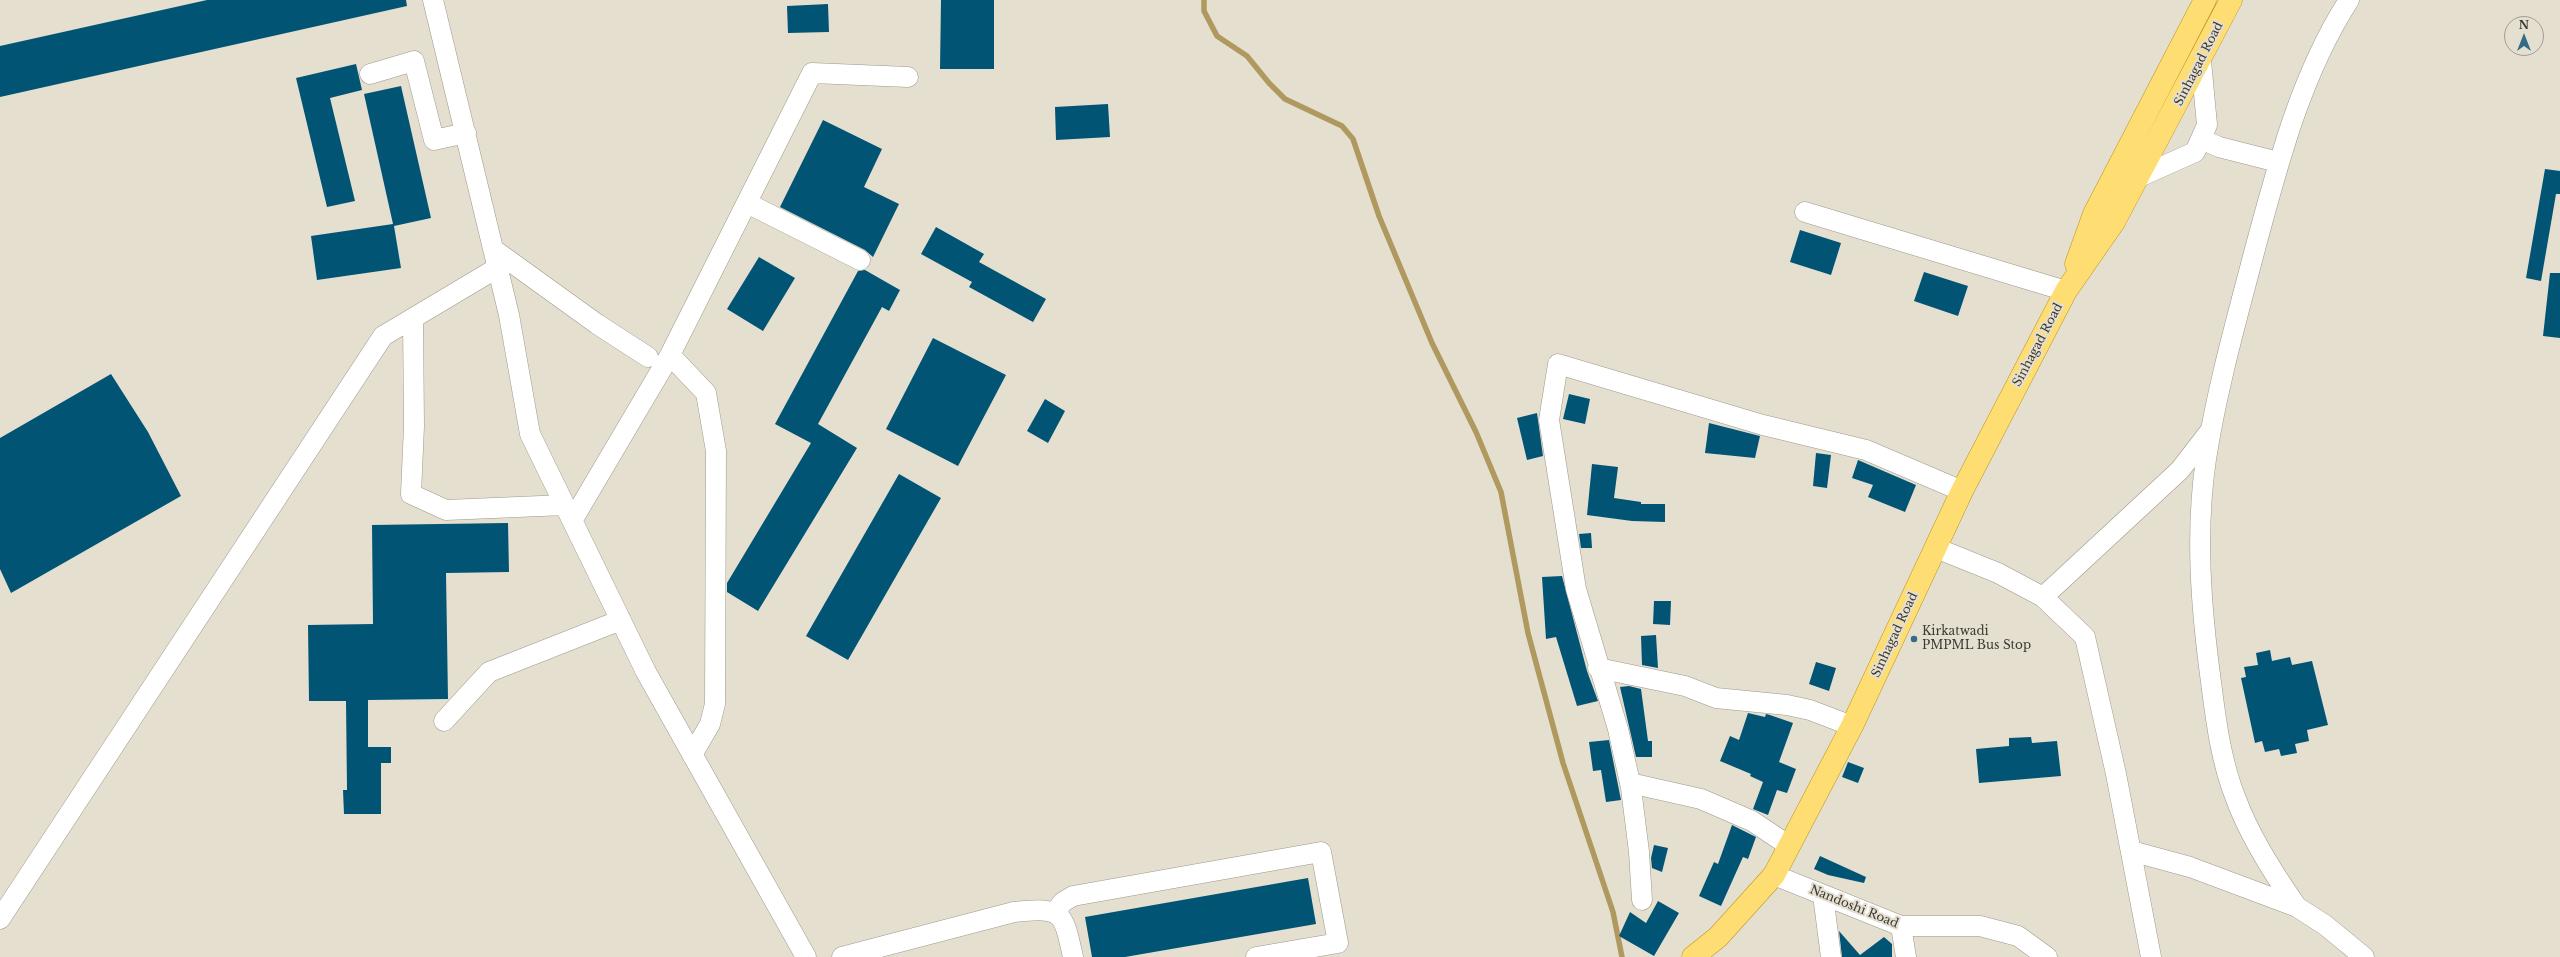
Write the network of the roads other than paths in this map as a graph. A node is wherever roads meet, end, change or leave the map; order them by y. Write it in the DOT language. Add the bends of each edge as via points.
graph roads {
  1 [pos="433,0"];
  2 [pos="2205,0"];
  3 [pos="2231,0"];
  4 [pos="2349,0"];
  5 [pos="2201,61"];
  6 [pos="370,74"];
  7 [pos="908,77"];
  8 [pos="466,133"];
  9 [pos="2200,139"];
  10 [pos="2278,162"];
  11 [pos="2139,177"];
  12 [pos="747,203"];
  13 [pos="1806,212"];
  14 [pos="495,259"];
  15 [pos="860,260"];
  16 [pos="2066,291"];
  17 [pos="413,318"];
  18 [pos="670,355"];
  19 [pos="648,357"];
  20 [pos="2213,428"];
  21 [pos="2180,470"];
  22 [pos="2204,487"];
  23 [pos="1962,490"];
  24 [pos="568,513"];
  25 [pos="1936,548"];
  26 [pos="2044,597"];
  27 [pos="621,620"];
  28 [pos="1598,668"];
  29 [pos="444,721"];
  30 [pos="1852,726"];
  31 [pos="692,755"];
  32 [pos="1630,780"];
  33 [pos="1788,845"];
  34 [pos="2131,851"];
  35 [pos="1774,875"];
  36 [pos="1823,895"];
  37 [pos="1642,900"];
  38 [pos="2297,907"];
  39 [pos="1055,912"];
  40 [pos="0,919"];
  41 [pos="1901,926"];
  42 [pos="806,957"];
  43 [pos="842,957"];
  44 [pos="1073,957"];
  45 [pos="1256,957"];
  46 [pos="1693,957"];
  47 [pos="1831,957"];
  48 [pos="1906,957"];
  49 [pos="2047,957"];
  50 [pos="2151,957"];
  51 [pos="2364,957"];
  1 -- 8 [label="street"];
  2 -- 16 [label="main road, Sinhagad Road" via="2094,214"];
  3 -- 5 [label="main road, Sinhagad Road"];
  4 -- 10 [label="street" via="2334,24 2300,102"];
  5 -- 9 [label="street" via="2207,125"];
  5 -- 11 [label="main road, Sinhagad Road"];
  6 -- 8 [label="street" via="414,60 434,140"];
  7 -- 12 [label="street" via="812,73"];
  8 -- 14 [label="street"];
  9 -- 10 [label="street" via="2219,147"];
  9 -- 11 [label="street" via="2195,152"];
  10 -- 20 [label="street" via="2229,346"];
  11 -- 16 [label="main road, Sinhagad Road" via="2114,222"];
  12 -- 15 [label="street"];
  12 -- 18 [label="street"];
  13 -- 16 [label="street"];
  14 -- 17 [label="street"];
  14 -- 19 [label="street"];
  14 -- 24 [label="street" via="509,315 530,434"];
  16 -- 23 [label="main road, Sinhagad Road"];
  17 -- 24 [label="street" via="414,426 411,494 446,510"];
  17 -- 40 [label="street" via="383,336"];
  18 -- 24 [label="street"];
  18 -- 31 [label="street" via="706,393 716,451 715,704 710,724"];
  20 -- 21 [label="street"];
  20 -- 22 [label="street"];
  21 -- 22 [label="street"];
  21 -- 26 [label="street"];
  22 -- 38 [label="street" via="2199,536 2202,615 2218,734 2236,799 2272,872"];
  23 -- 25 [label="main road, Sinhagad Road"];
  23 -- 28 [label="street" via="1866,450 1763,425 1558,364 1549,420 1576,589"];
  24 -- 27 [label="street"];
  25 -- 26 [label="street" via="1998,573"];
  25 -- 30 [label="main road, Sinhagad Road"];
  26 -- 34 [label="street" via="2085,636"];
  27 -- 29 [label="street" via="489,672"];
  27 -- 31 [label="street" via="646,672"];
  28 -- 30 [label="street" via="1685,686 1716,698 1788,705 1810,710"];
  28 -- 32 [label="street" via="1618,728"];
  30 -- 33 [label="main road, Sinhagad Road"];
  31 -- 42 [label="street"];
  32 -- 33 [label="street" via="1630,783 1701,799 1752,820"];
  32 -- 37 [label="street"];
  33 -- 35 [label="main road, Sinhagad Road"];
  34 -- 38 [label="street" via="2190,866"];
  34 -- 50 [label="street"];
  35 -- 36 [label="street, Nandoshi Road"];
  35 -- 46 [label="main road, Sinhagad Road" via="1718,937"];
  36 -- 41 [label="street, Nandoshi Road"];
  36 -- 47 [label="street"];
  38 -- 51 [label="street"];
  39 -- 43 [label="street" via="1043,909 1014,912"];
  39 -- 44 [label="street" via="1066,927"];
  39 -- 45 [label="street" via="1072,896 1321,852 1338,943"];
  41 -- 48 [label="street"];
  41 -- 49 [label="street, Nandoshi Road" via="1980,926 2018,936"];
}
